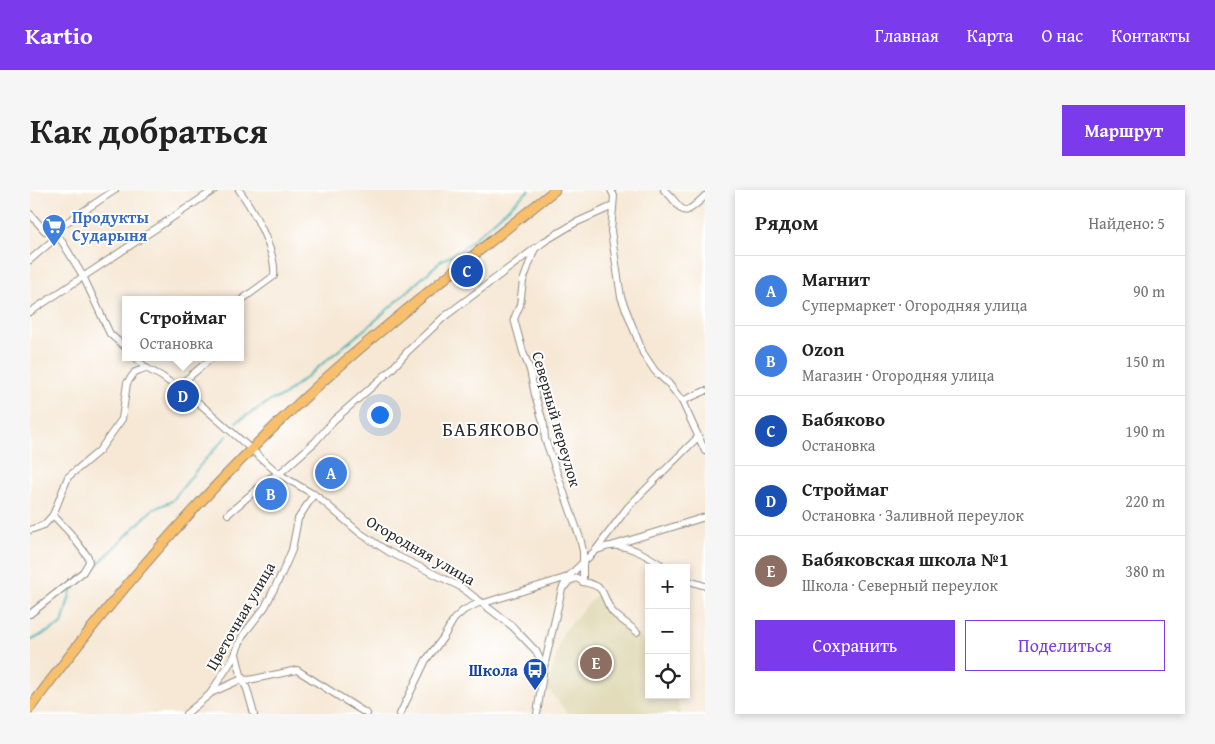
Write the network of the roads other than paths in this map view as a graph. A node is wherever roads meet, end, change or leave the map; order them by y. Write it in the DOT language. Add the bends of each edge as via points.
graph roads {
  1 [pos="115,190"];
  2 [pos="214,190"];
  3 [pos="239,190"];
  4 [pos="554,190"];
  5 [pos="664,190"];
  6 [pos="614,192"];
  7 [pos="705,196"];
  8 [pos="613,206"];
  9 [pos="30,214"];
  10 [pos="57,232"];
  11 [pos="535,248"];
  12 [pos="30,260"];
  13 [pos="83,276"];
  14 [pos="244,298"];
  15 [pos="30,312"];
  16 [pos="122,344"];
  17 [pos="139,361"];
  18 [pos="208,361"];
  19 [pos="146,368"];
  20 [pos="177,387"];
  21 [pos="705,391"];
  22 [pos="682,401"];
  23 [pos="698,437"];
  24 [pos="252,449"];
  25 [pos="705,451"];
  26 [pos="279,474"];
  27 [pos="314,494"];
  28 [pos="228,514"];
  29 [pos="53,515"];
  30 [pos="705,517"];
  31 [pos="30,530"];
  32 [pos="611,546"];
  33 [pos="595,551"];
  34 [pos="583,564"];
  35 [pos="660,564"];
  36 [pos="568,577"];
  37 [pos="690,581"];
  38 [pos="583,582"];
  39 [pos="705,586"];
  40 [pos="562,589"];
  41 [pos="483,603"];
  42 [pos="30,614"];
  43 [pos="637,632"];
  44 [pos="236,652"];
  45 [pos="544,667"];
  46 [pos="242,680"];
  47 [pos="211,692"];
  48 [pos="30,708"];
  49 [pos="186,714"];
  50 [pos="254,714"];
  51 [pos="367,714"];
  52 [pos="400,714"];
  53 [pos="537,714"];
  1 -- 10 [label="street"];
  2 -- 13 [label="street"];
  3 -- 14 [label="street" via="260,225 275,267 274,276"];
  4 -- 24 [label="highway" via="350,358"];
  5 -- 7 [label="street" via="686,211"];
  6 -- 8 [label="street"];
  8 -- 11 [label="street" via="575,223"];
  8 -- 22 [label="street" via="611,232 621,297 643,353"];
  9 -- 10 [label="street" via="45,231"];
  10 -- 12 [label="street"];
  10 -- 13 [label="street"];
  11 -- 26 [label="street" via="444,317"];
  11 -- 34 [label="street, Северный переулок" via="514,319 530,370 545,439 584,551"];
  13 -- 15 [label="street"];
  13 -- 16 [label="street" via="110,334"];
  17 -- 19 [label="street, Огородняя улица"];
  18 -- 20 [label="street"];
  19 -- 20 [label="street, Огородняя улица"];
  19 -- 29 [label="street" via="135,372 127,384 122,419 99,451 68,477"];
  20 -- 24 [label="street, Огородняя улица"];
  21 -- 22 [label="street"];
  22 -- 23 [label="street"];
  23 -- 25 [label="street"];
  23 -- 33 [label="street" via="628,507"];
  24 -- 26 [label="street, Огородняя улица"];
  24 -- 48 [label="highway" via="112,604"];
  26 -- 27 [label="street, Огородняя улица"];
  26 -- 28 [label="street"];
  27 -- 41 [label="street, Огородняя улица" via="360,533 389,552 461,587"];
  27 -- 44 [label="street, Цветочная улица" via="298,520 292,550 282,573 265,607 243,635"];
  29 -- 31 [label="street" via="44,524"];
  29 -- 42 [label="street" via="70,533 89,562 83,572"];
  30 -- 32 [label="street"];
  32 -- 33 [label="street"];
  32 -- 35 [label="street" via="630,548"];
  33 -- 34 [label="street"];
  34 -- 36 [label="street"];
  34 -- 38 [label="street, Северный переулок"];
  36 -- 40 [label="street"];
  36 -- 41 [label="street"];
  37 -- 39 [label="street"];
  38 -- 40 [label="street" via="577,578"];
  38 -- 43 [label="street" via="598,586 612,611"];
  40 -- 45 [label="street"];
  41 -- 45 [label="street" via="536,651"];
  41 -- 52 [label="street, Огородняя улица" via="464,610 454,619 426,660"];
  44 -- 46 [label="street"];
  44 -- 47 [label="street, Цветочная улица"];
  45 -- 53 [label="street"];
  46 -- 47 [label="street"];
  46 -- 50 [label="street"];
  46 -- 51 [label="street" via="297,670"];
  47 -- 49 [label="street, Цветочная улица"];
}
